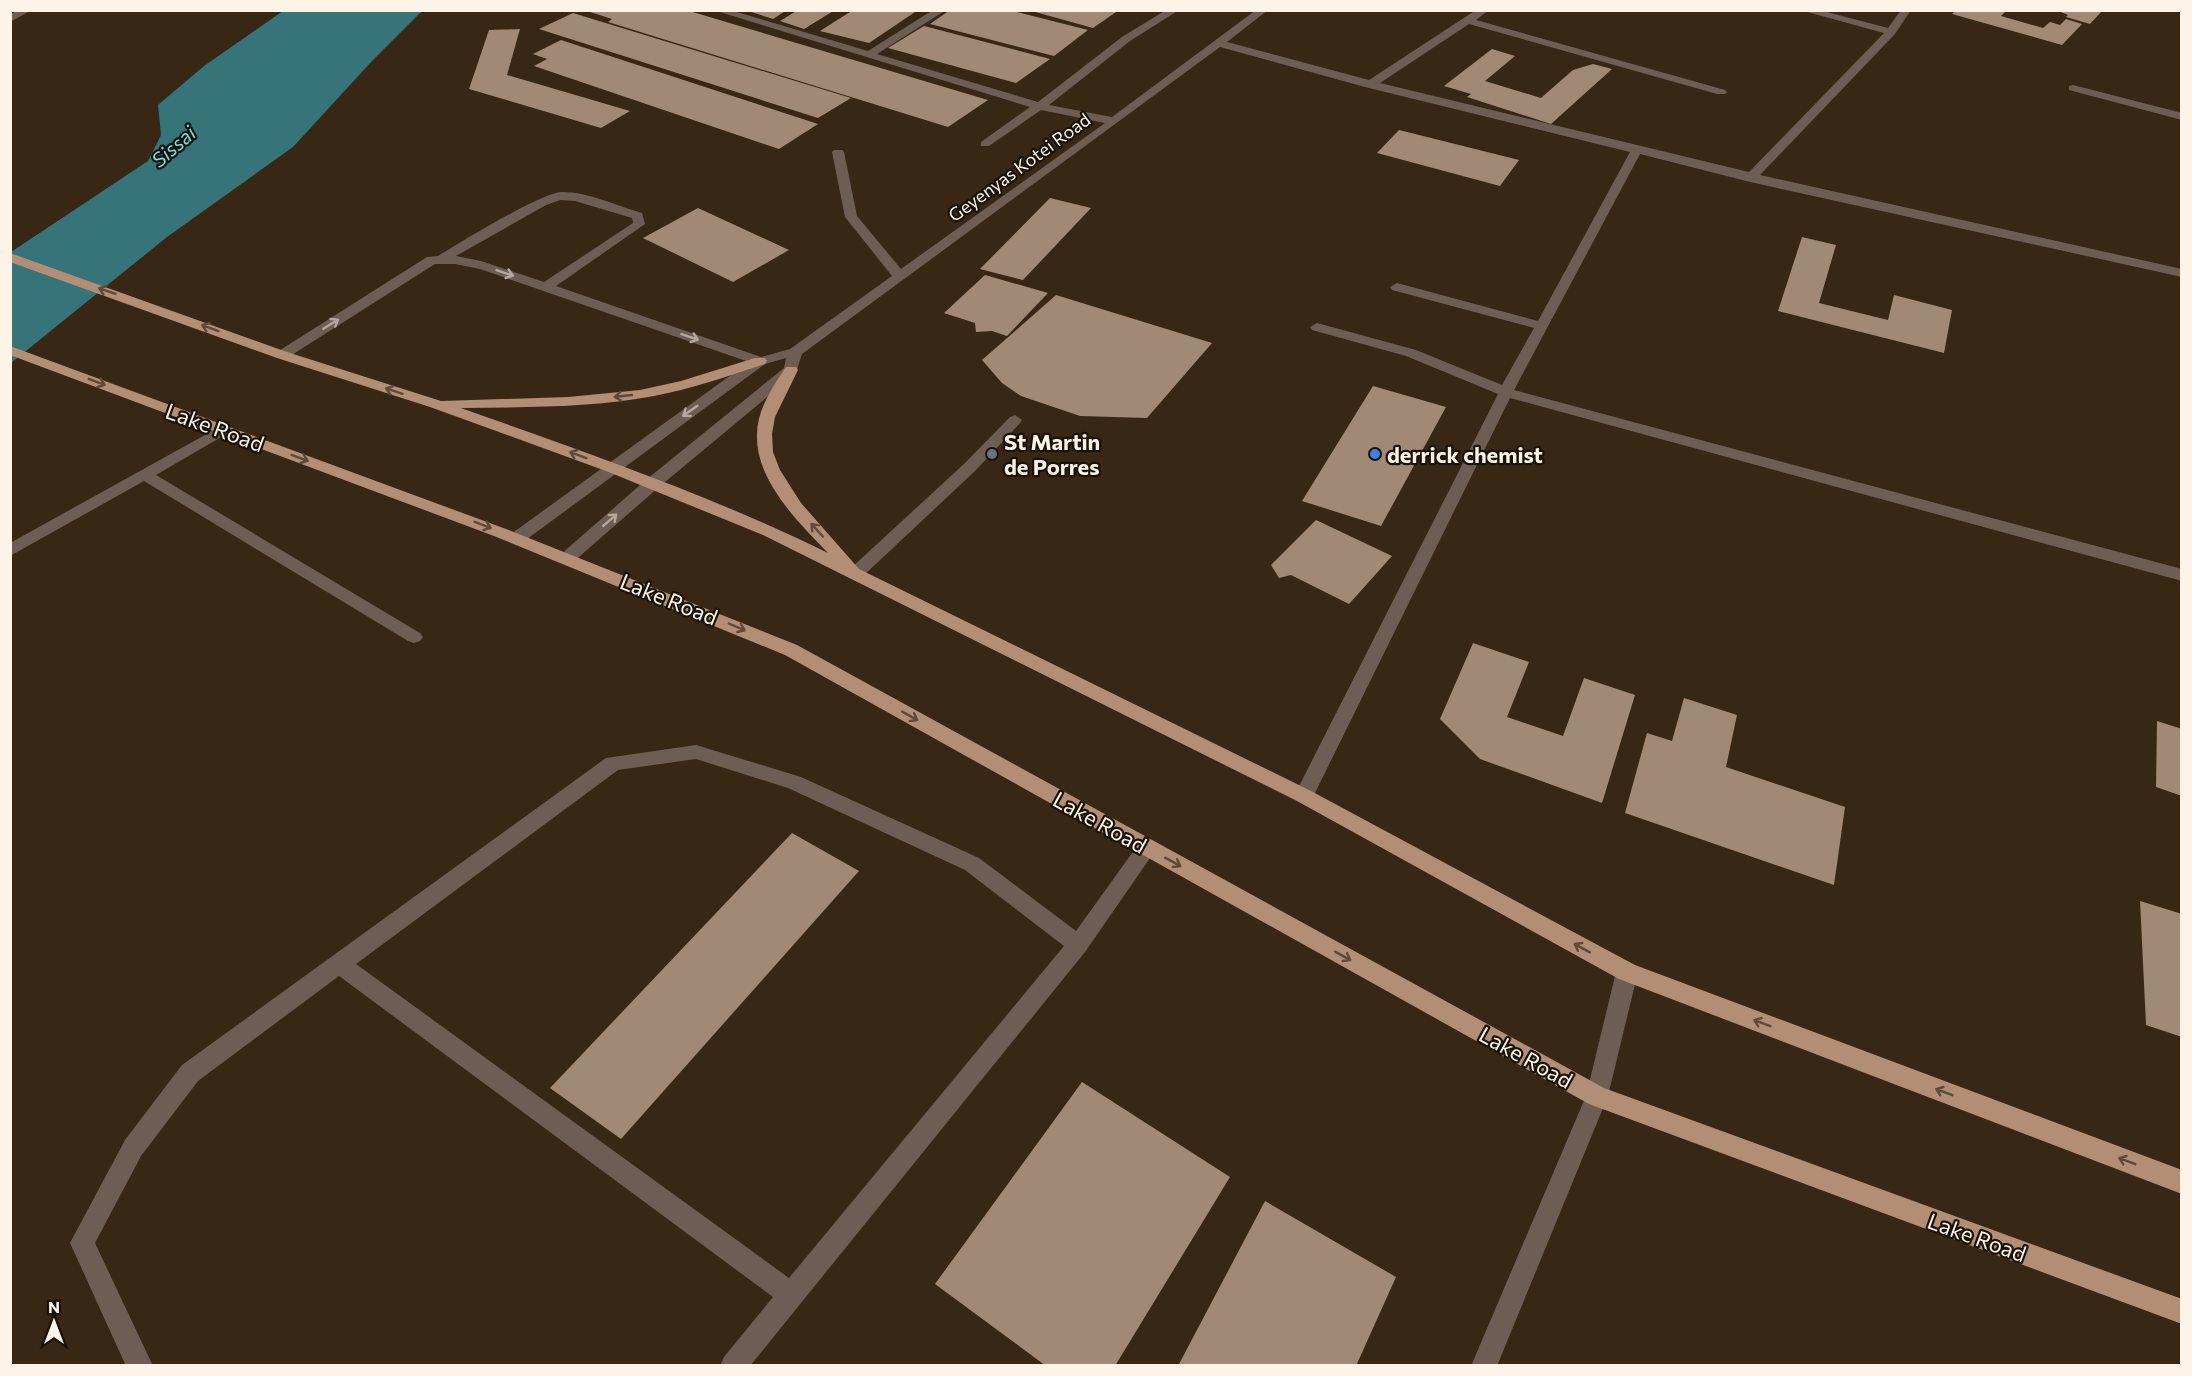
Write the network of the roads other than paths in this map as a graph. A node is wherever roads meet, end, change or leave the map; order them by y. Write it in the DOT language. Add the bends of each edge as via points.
graph roads {
  1 [pos="27,10"];
  2 [pos="718,10"];
  3 [pos="941,10"];
  4 [pos="1174,10"];
  5 [pos="1263,10"];
  6 [pos="1484,10"];
  7 [pos="1805,10"];
  8 [pos="1906,10"];
  9 [pos="10,19"];
  10 [pos="1470,21"];
  11 [pos="1891,32"];
  12 [pos="1218,43"];
  13 [pos="869,55"];
  14 [pos="1369,84"];
  15 [pos="2073,88"];
  16 [pos="1721,92"];
  17 [pos="1040,106"];
  18 [pos="2181,117"];
  19 [pos="1114,121"];
  20 [pos="985,144"];
  21 [pos="1637,149"];
  22 [pos="837,152"];
  23 [pos="1750,178"];
  24 [pos="10,257"];
  25 [pos="443,258"];
  26 [pos="2181,273"];
  27 [pos="898,276"];
  28 [pos="546,287"];
  29 [pos="1397,287"];
  30 [pos="1542,326"];
  31 [pos="1317,327"];
  32 [pos="10,350"];
  33 [pos="795,352"];
  34 [pos="282,355"];
  35 [pos="760,361"];
  36 [pos="791,370"];
  37 [pos="1506,392"];
  38 [pos="435,404"];
  39 [pos="1015,420"];
  40 [pos="224,430"];
  41 [pos="611,467"];
  42 [pos="145,475"];
  43 [pos="653,483"];
  44 [pos="517,538"];
  45 [pos="10,551"];
  46 [pos="566,559"];
  47 [pos="856,573"];
  48 [pos="2181,574"];
  49 [pos="414,637"];
  50 [pos="1304,796"];
  51 [pos="1147,848"];
  52 [pos="1078,945"];
  53 [pos="339,964"];
  54 [pos="1627,972"];
  55 [pos="1597,1096"];
  56 [pos="2181,1182"];
  57 [pos="790,1294"];
  58 [pos="2181,1312"];
  59 [pos="140,1365"];
  60 [pos="733,1365"];
  61 [pos="1484,1365"];
  1 -- 9 [label="street"];
  2 -- 13 [label="street"];
  3 -- 13 [label="street"];
  4 -- 17 [label="street" via="1126,39"];
  5 -- 12 [label="street, Geyenyas Kotei Road"];
  6 -- 10 [label="street"];
  7 -- 11 [label="street"];
  8 -- 11 [label="street"];
  10 -- 14 [label="street"];
  10 -- 16 [label="street"];
  11 -- 23 [label="street"];
  12 -- 14 [label="street"];
  12 -- 19 [label="street, Geyenyas Kotei Road"];
  13 -- 17 [label="street"];
  14 -- 21 [label="street"];
  15 -- 18 [label="street"];
  17 -- 19 [label="street"];
  17 -- 20 [label="street"];
  19 -- 27 [label="street, Geyenyas Kotei Road"];
  21 -- 23 [label="street"];
  21 -- 30 [label="street"];
  22 -- 27 [label="street" via="851,217"];
  23 -- 26 [label="street"];
  34 -- 24 [label="main road, one-way"];
  25 -- 28 [label="street, one-way" via="460,259"];
  25 -- 28 [label="street" via="559,195 576,196 638,216 639,224"];
  34 -- 25 [label="street, one-way" via="432,260"];
  27 -- 33 [label="street, Geyenyas Kotei Road"];
  28 -- 35 [label="street, one-way"];
  29 -- 30 [label="street"];
  30 -- 37 [label="street"];
  31 -- 37 [label="street" via="1411,353"];
  32 -- 40 [label="main road, Lake Road, one-way"];
  33 -- 35 [label="street"];
  33 -- 36 [label="street"];
  38 -- 34 [label="main road, one-way"];
  35 -- 38 [label="main road, one-way" via="677,387 640,394"];
  35 -- 41 [label="street, one-way"];
  36 -- 43 [label="street"];
  47 -- 36 [label="main road, one-way" via="796,507 765,452 764,432 773,401"];
  37 -- 48 [label="street"];
  37 -- 50 [label="street"];
  41 -- 38 [label="main road, one-way"];
  39 -- 47 [label="street"];
  40 -- 42 [label="street"];
  40 -- 44 [label="main road, Lake Road, one-way"];
  41 -- 43 [label="main road"];
  41 -- 44 [label="street"];
  42 -- 45 [label="street"];
  42 -- 49 [label="street"];
  46 -- 43 [label="street, one-way"];
  43 -- 47 [label="main road" via="770,531"];
  44 -- 46 [label="main road, Lake Road"];
  46 -- 51 [label="main road, Lake Road, one-way" via="691,606 791,650"];
  47 -- 50 [label="main road"];
  54 -- 50 [label="main road, one-way"];
  51 -- 52 [label="street"];
  51 -- 55 [label="main road, Lake Road, one-way"];
  52 -- 53 [label="street" via="972,864 794,782 696,752 613,763"];
  52 -- 57 [label="street"];
  53 -- 57 [label="street"];
  53 -- 59 [label="street" via="190,1073 133,1148 82,1243"];
  54 -- 55 [label="street"];
  56 -- 54 [label="main road, one-way"];
  55 -- 58 [label="main road, Lake Road"];
  55 -- 61 [label="street"];
  57 -- 60 [label="street"];
}
